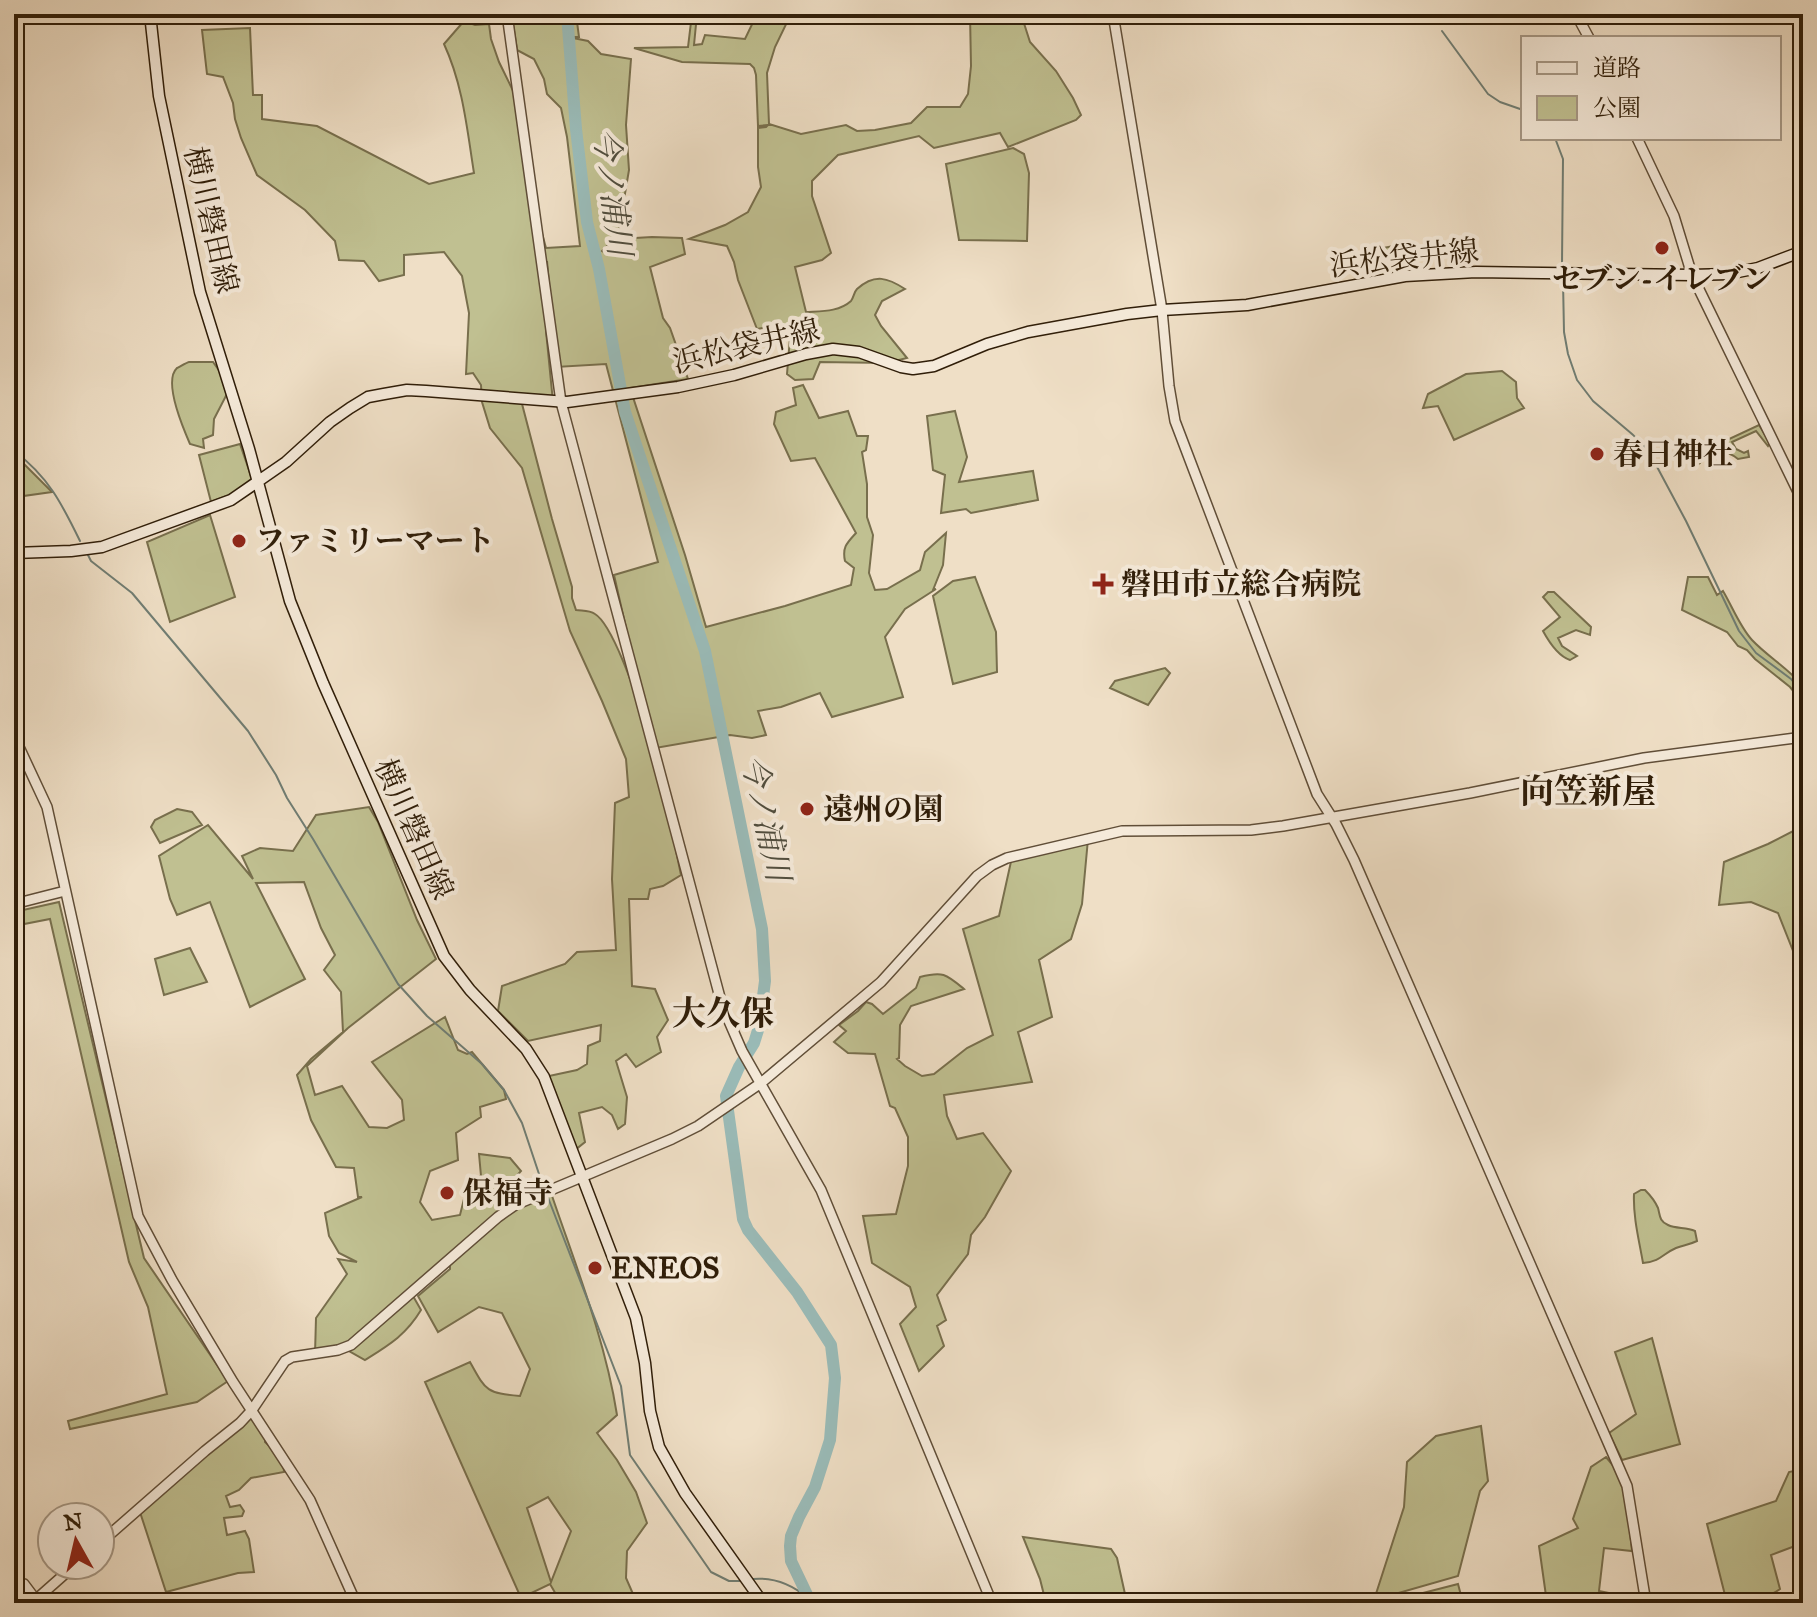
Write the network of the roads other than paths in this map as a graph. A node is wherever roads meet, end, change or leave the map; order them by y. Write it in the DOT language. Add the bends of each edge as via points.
graph roads {
  1 [pos="150,14"];
  2 [pos="507,14"];
  3 [pos="1113,14"];
  4 [pos="1576,14"];
  5 [pos="1588,36"];
  6 [pos="1638,140"];
  7 [pos="1803,251"];
  8 [pos="1692,275"];
  9 [pos="1162,310"];
  10 [pos="561,402"];
  11 [pos="258,482"];
  12 [pos="1803,502"];
  13 [pos="14,553"];
  14 [pos="14,600"];
  15 [pos="14,715"];
  16 [pos="1803,737"];
  17 [pos="1332,818"];
  18 [pos="65,891"];
  19 [pos="14,904"];
  20 [pos="761,1083"];
  21 [pos="582,1176"];
  22 [pos="252,1410"];
  23 [pos="116,1529"];
  24 [pos="57,1581"];
  25 [pos="24,1584"];
  26 [pos="34,1602"];
  27 [pos="356,1603"];
  28 [pos="763,1603"];
  29 [pos="992,1603"];
  30 [pos="1646,1603"];
  1 -- 11 [label="main road, 横川磐田線" via="159,96 200,292"];
  2 -- 10 [label="street"];
  3 -- 9 [label="street"];
  4 -- 5 [label="street"];
  6 -- 8 [label="street" via="1674,216"];
  7 -- 8 [label="main road, 浜松袋井線" via="1742,272"];
  8 -- 9 [label="main road, 浜松袋井線" via="1439,274 1247,305"];
  8 -- 12 [label="street"];
  9 -- 10 [label="main road, 浜松袋井線" via="1004,338 924,369 833,349 711,381"];
  9 -- 17 [label="street" via="1175,421 1317,794"];
  10 -- 11 [label="main road, 浜松袋井線" via="407,390 368,397"];
  10 -- 20 [label="street" via="722,1005"];
  11 -- 13 [label="main road, 浜松袋井線" via="231,500 102,547"];
  11 -- 21 [label="main road, 横川磐田線" via="297,619 444,956 544,1077"];
  13 -- 14 [label="street"];
  15 -- 18 [label="street" via="19,747 47,807"];
  16 -- 17 [label="street" via="1644,758"];
  17 -- 20 [label="street" via="1251,830 1122,831 1007,858 977,876 881,982"];
  17 -- 30 [label="street" via="1627,1486"];
  18 -- 19 [label="street"];
  18 -- 22 [label="street" via="138,1216"];
  20 -- 21 [label="street" via="672,1139"];
  20 -- 29 [label="street" via="821,1190"];
  21 -- 22 [label="street" via="498,1217 351,1345 285,1361"];
  21 -- 28 [label="main road, 横川磐田線" via="636,1318 659,1447"];
  22 -- 23 [label="street"];
  22 -- 27 [label="street" via="310,1500"];
  24 -- 26 [label="street"];
  25 -- 26 [label="street"];
}
